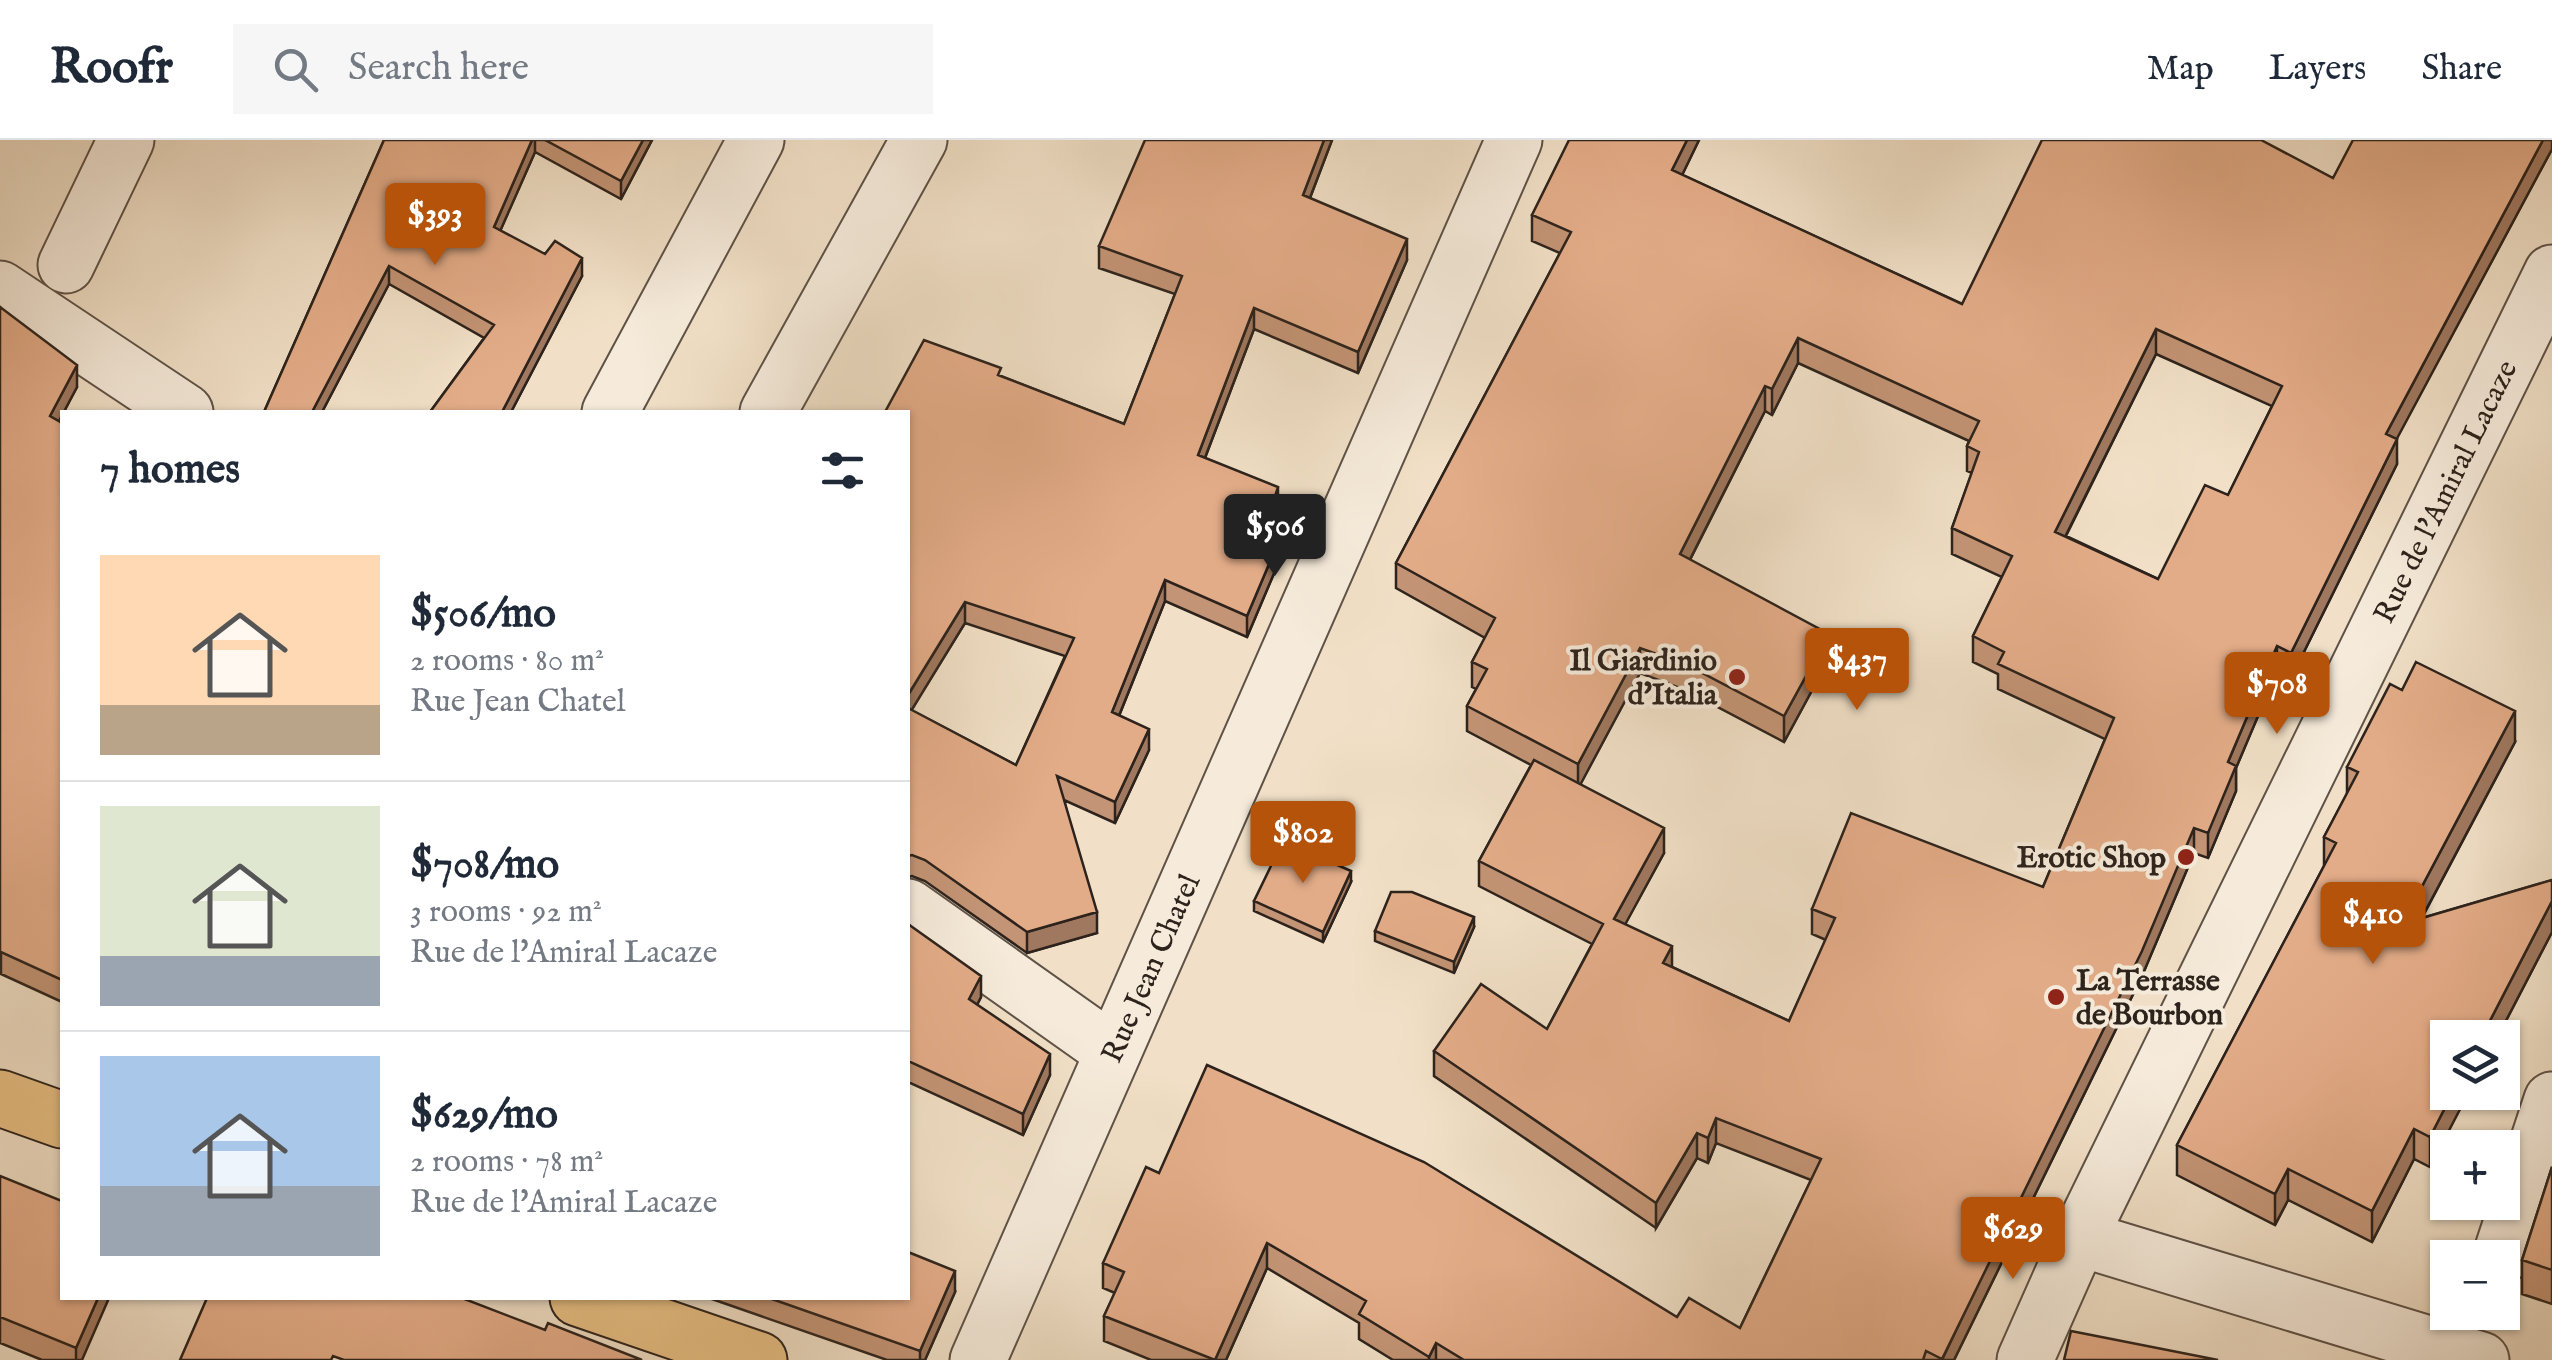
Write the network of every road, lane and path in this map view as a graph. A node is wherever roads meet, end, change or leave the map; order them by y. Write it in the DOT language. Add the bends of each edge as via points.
graph roads {
  1 [pos="126,140"];
  2 [pos="756,140"];
  3 [pos="920,140"];
  4 [pos="1514,140"];
  5 [pos="66,265"];
  6 [pos="2552,273"];
  7 [pos="0,290"];
  8 [pos="183,410"];
  9 [pos="611,410"];
  10 [pos="769,410"];
  11 [pos="910,909"];
  12 [pos="1113,1052"];
  13 [pos="0,1098"];
  14 [pos="2552,1100"];
  15 [pos="60,1119"];
  16 [pos="2079,1238"];
  17 [pos="2506,1240"];
  18 [pos="584,1300"];
  19 [pos="2477,1343"];
  20 [pos="759,1360"];
  21 [pos="978,1360"];
  22 [pos="2026,1360"];
  1 -- 5 [label="street"];
  2 -- 9 [label="street"];
  3 -- 10 [label="street"];
  4 -- 12 [label="street, Rue Jean Chatel"];
  6 -- 16 [label="street, Rue de l'Amiral Lacaze"];
  7 -- 8 [label="street"];
  11 -- 12 [label="street"];
  12 -- 21 [label="street, Rue Jean Chatel"];
  13 -- 15 [label="main road"];
  14 -- 17 [label="street"];
  16 -- 19 [label="street"];
  16 -- 22 [label="street, Rue de l'Amiral Lacaze"];
  18 -- 20 [label="main road"];
}
